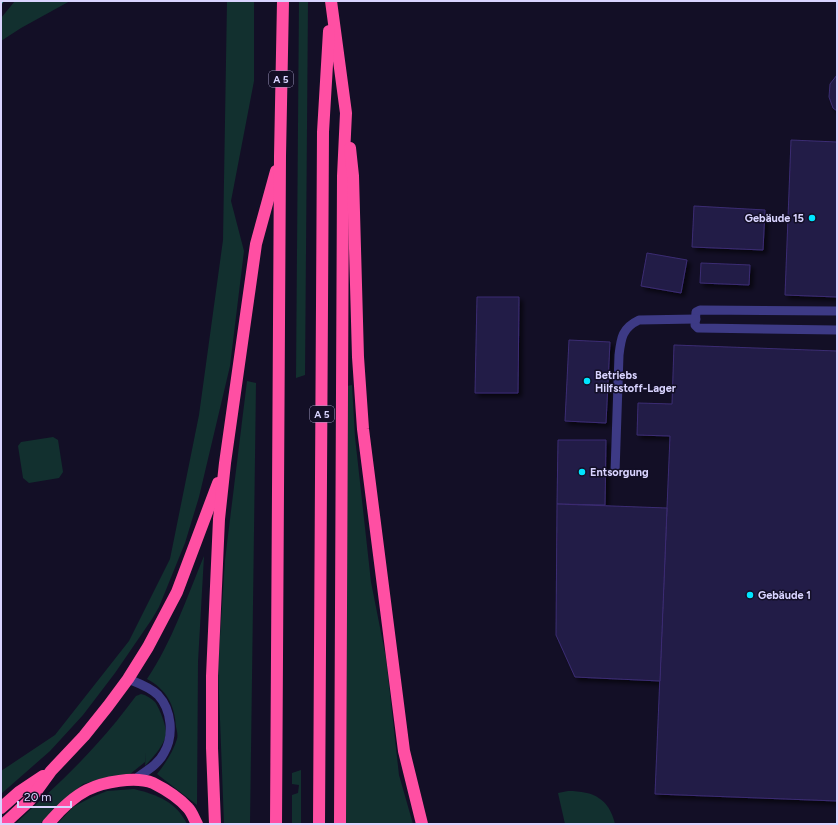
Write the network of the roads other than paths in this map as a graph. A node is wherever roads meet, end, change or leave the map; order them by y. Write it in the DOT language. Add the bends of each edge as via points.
graph roads {
  1 [pos="283,1"];
  2 [pos="331,3"];
  3 [pos="346,113"];
  4 [pos="280,156"];
  5 [pos="837,311"];
  6 [pos="696,319"];
  7 [pos="837,330"];
  8 [pos="225,463"];
  9 [pos="615,472"];
  10 [pos="128,679"];
  11 [pos="51,771"];
  12 [pos="134,780"];
  13 [pos="1,808"];
  14 [pos="4,824"];
  15 [pos="48,824"];
  16 [pos="197,824"];
  17 [pos="215,824"];
  18 [pos="276,824"];
  19 [pos="319,824"];
  20 [pos="340,824"];
  21 [pos="422,824"];
  1 -- 4 [label="highway, A 5"];
  2 -- 3 [label="highway"];
  2 -- 19 [label="highway, A 5" via="323,132"];
  3 -- 20 [label="highway" via="343,176"];
  3 -- 21 [label="highway" via="353,176 358,357 363,429 404,751"];
  4 -- 8 [label="highway" via="256,244"];
  4 -- 18 [label="highway, A 5"];
  5 -- 6 [label="lane" via="700,310 696,312"];
  6 -- 7 [label="lane" via="698,328"];
  6 -- 9 [label="lane" via="639,320 625,330 619,354"];
  8 -- 10 [label="highway" via="177,592"];
  8 -- 17 [label="highway" via="219,519 212,676"];
  10 -- 11 [label="highway" via="84,736"];
  10 -- 12 [label="lane" via="158,695 166,708 171,731 164,754"];
  11 -- 13 [label="highway" via="19,792"];
  11 -- 14 [label="highway" via="30,800"];
  12 -- 15 [label="highway" via="105,783 86,790 66,804"];
  12 -- 16 [label="highway" via="152,783 171,794 189,809"];
}
